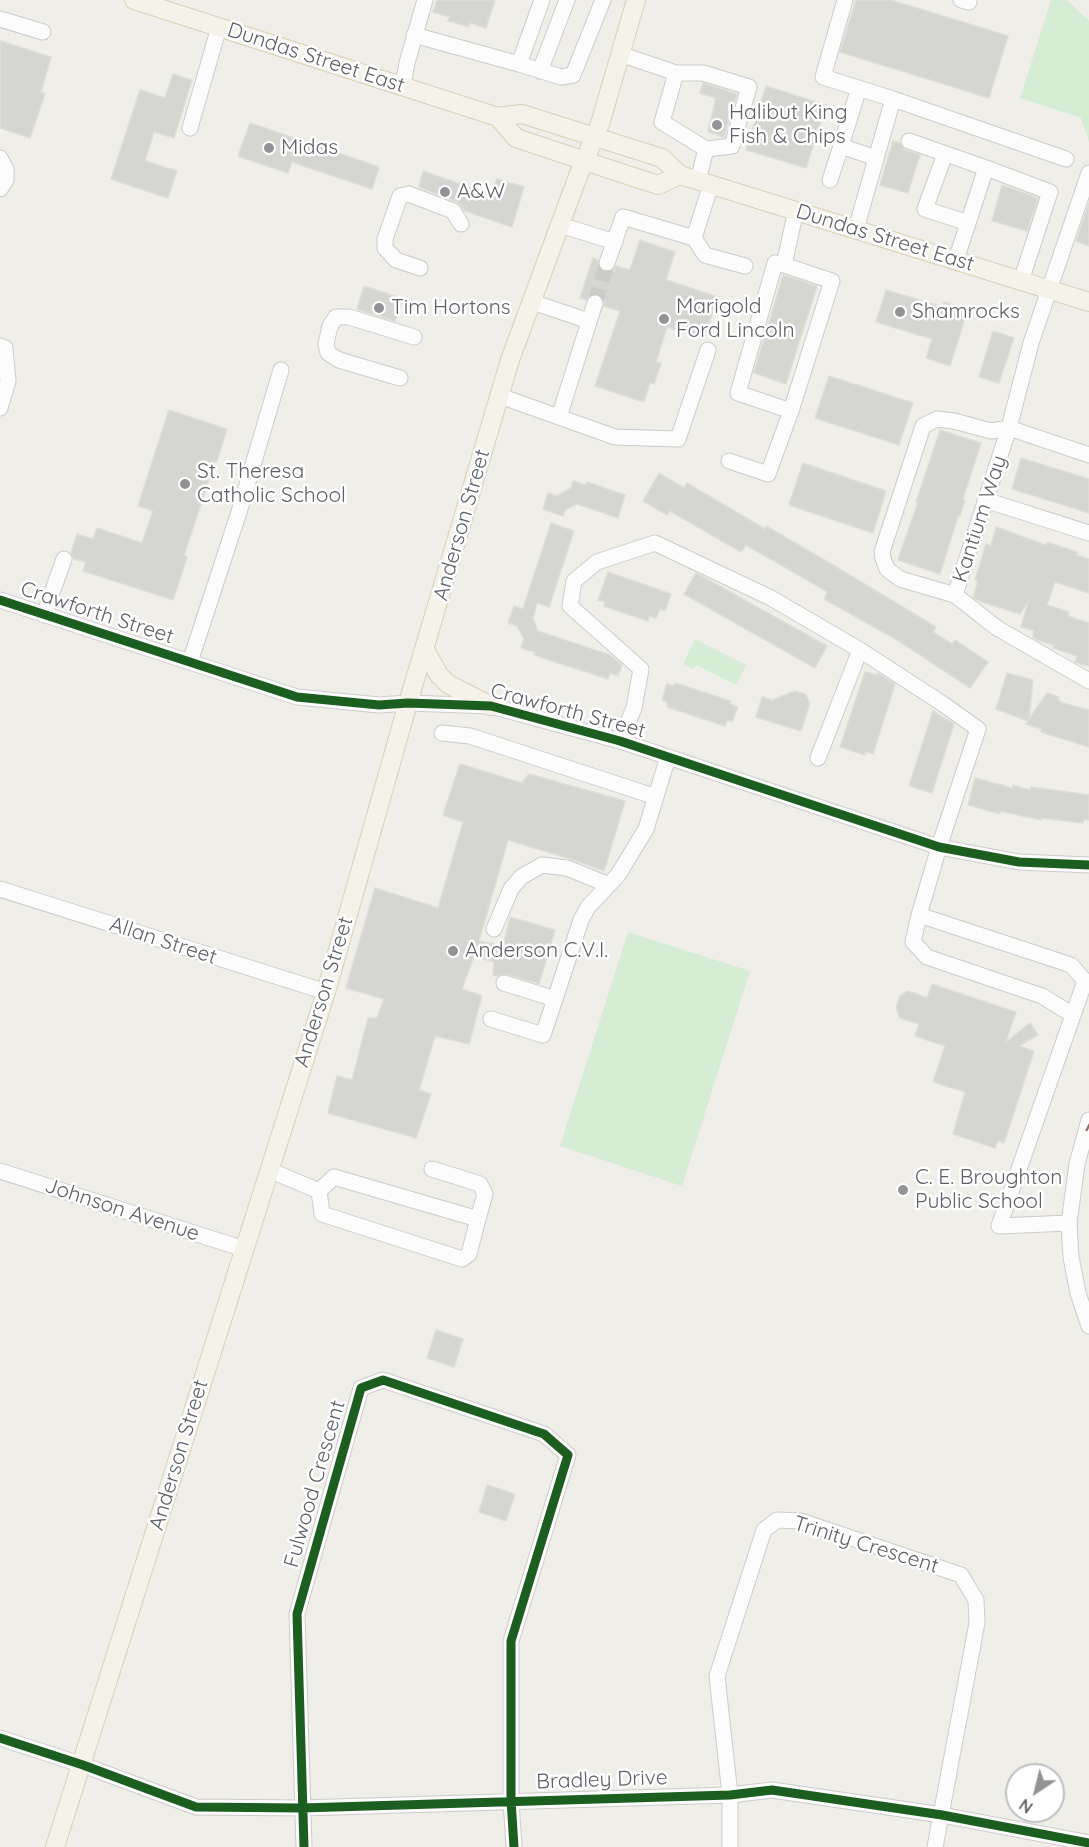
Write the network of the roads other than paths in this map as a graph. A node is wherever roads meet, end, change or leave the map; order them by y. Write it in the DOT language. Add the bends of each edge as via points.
graph roads {
  1 [pos="134,0"];
  2 [pos="425,0"];
  3 [pos="542,0"];
  4 [pos="567,0"];
  5 [pos="603,0"];
  6 [pos="636,0"];
  7 [pos="846,0"];
  8 [pos="0,19"];
  9 [pos="219,27"];
  10 [pos="43,32"];
  11 [pos="414,35"];
  12 [pos="620,54"];
  13 [pos="519,64"];
  14 [pos="540,70"];
  15 [pos="676,74"];
  16 [pos="403,85"];
  17 [pos="859,88"];
  18 [pos="893,99"];
  19 [pos="498,117"];
  20 [pos="190,128"];
  21 [pos="594,137"];
  22 [pos="909,141"];
  23 [pos="841,146"];
  24 [pos="706,149"];
  25 [pos="945,154"];
  26 [pos="0,158"];
  27 [pos="876,158"];
  28 [pos="1066,159"];
  29 [pos="584,161"];
  30 [pos="986,168"];
  31 [pos="1089,173"];
  32 [pos="680,175"];
  33 [pos="830,180"];
  34 [pos="704,182"];
  35 [pos="0,189"];
  36 [pos="796,210"];
  37 [pos="968,223"];
  38 [pos="461,224"];
  39 [pos="560,225"];
  40 [pos="856,229"];
  41 [pos="694,238"];
  42 [pos="615,242"];
  43 [pos="956,260"];
  44 [pos="607,263"];
  45 [pos="784,265"];
  46 [pos="746,266"];
  47 [pos="420,268"];
  48 [pos="1021,281"];
  49 [pos="1049,290"];
  50 [pos="532,302"];
  51 [pos="1089,302"];
  52 [pos="595,303"];
  53 [pos="589,321"];
  54 [pos="414,337"];
  55 [pos="0,346"];
  56 [pos="708,350"];
  57 [pos="281,370"];
  58 [pos="400,378"];
  59 [pos="500,396"];
  60 [pos="0,408"];
  61 [pos="792,411"];
  62 [pos="559,417"];
  63 [pos="1009,428"];
  64 [pos="1089,455"];
  65 [pos="729,461"];
  66 [pos="985,500"];
  67 [pos="1089,533"];
  68 [pos="63,559"];
  69 [pos="955,595"];
  70 [pos="0,600"];
  71 [pos="44,615"];
  72 [pos="425,650"];
  73 [pos="860,650"];
  74 [pos="190,662"];
  75 [pos="1089,681"];
  76 [pos="408,703"];
  77 [pos="490,706"];
  78 [pos="442,733"];
  79 [pos="620,741"];
  80 [pos="668,757"];
  81 [pos="818,758"];
  82 [pos="656,796"];
  83 [pos="939,847"];
  84 [pos="1089,865"];
  85 [pos="609,885"];
  86 [pos="0,889"];
  87 [pos="919,915"];
  88 [pos="494,929"];
  89 [pos="504,983"];
  90 [pos="326,992"];
  91 [pos="555,999"];
  92 [pos="1073,1015"];
  93 [pos="491,1019"];
  94 [pos="1089,1120"];
  95 [pos="432,1169"];
  96 [pos="269,1170"];
  97 [pos="0,1171"];
  98 [pos="319,1191"];
  99 [pos="478,1219"];
  100 [pos="1069,1223"];
  101 [pos="243,1249"];
  102 [pos="1088,1322"];
  103 [pos="0,1738"];
  104 [pos="82,1765"];
  105 [pos="730,1795"];
  106 [pos="511,1800"];
  107 [pos="302,1808"];
  108 [pos="942,1815"];
  109 [pos="1089,1843"];
  110 [pos="55,1847"];
  111 [pos="304,1847"];
  112 [pos="514,1847"];
  113 [pos="730,1847"];
  114 [pos="935,1847"];
  1 -- 9 [label="main road, Dundas Street East"];
  2 -- 11 [label="street"];
  3 -- 13 [label="street"];
  4 -- 14 [label="street"];
  5 -- 14 [label="street" via="573,75 561,77"];
  6 -- 12 [label="main road, Anderson Street"];
  7 -- 17 [label="street" via="823,77"];
  8 -- 10 [label="street"];
  9 -- 16 [label="main road, Dundas Street East"];
  9 -- 20 [label="street"];
  11 -- 13 [label="street"];
  11 -- 16 [label="street"];
  12 -- 15 [label="street"];
  12 -- 21 [label="main road, Anderson Street"];
  13 -- 14 [label="street"];
  15 -- 24 [label="street" via="662,122"];
  15 -- 24 [label="street" via="703,73 749,87 732,146"];
  16 -- 19 [label="main road, Dundas Street East"];
  17 -- 18 [label="street"];
  17 -- 23 [label="street"];
  18 -- 27 [label="street"];
  18 -- 28 [label="street"];
  19 -- 21 [label="main road, Dundas Street East" via="522,114"];
  19 -- 29 [label="main road, Dundas Street East" via="516,138"];
  21 -- 29 [label="main road, Anderson Street"];
  21 -- 32 [label="main road, Dundas Street East" via="662,158"];
  22 -- 25 [label="street"];
  23 -- 27 [label="street"];
  23 -- 33 [label="street"];
  24 -- 34 [label="street"];
  25 -- 30 [label="street"];
  25 -- 37 [label="street" via="925,209"];
  26 -- 35 [label="street" via="6,180"];
  27 -- 40 [label="street"];
  29 -- 32 [label="main road, Dundas Street East" via="658,185"];
  29 -- 39 [label="main road, Anderson Street"];
  30 -- 37 [label="street"];
  30 -- 48 [label="street" via="1050,192"];
  31 -- 49 [label="street, Kantium Way"];
  32 -- 34 [label="main road, Dundas Street East"];
  34 -- 36 [label="main road, Dundas Street East"];
  34 -- 41 [label="street"];
  36 -- 40 [label="main road, Dundas Street East"];
  36 -- 45 [label="street"];
  37 -- 43 [label="street"];
  38 -- 47 [label="street" via="453,211 409,194 399,196 384,248 396,260"];
  39 -- 42 [label="street"];
  39 -- 50 [label="main road, Anderson Street"];
  40 -- 43 [label="main road, Dundas Street East"];
  41 -- 42 [label="street" via="623,217"];
  41 -- 46 [label="street" via="705,255"];
  42 -- 44 [label="street"];
  43 -- 48 [label="main road, Dundas Street East"];
  45 -- 61 [label="street" via="832,281"];
  45 -- 61 [label="street" via="775,263 738,393"];
  48 -- 49 [label="main road, Dundas Street East"];
  49 -- 51 [label="main road, Dundas Street East"];
  49 -- 63 [label="street, Kantium Way"];
  50 -- 53 [label="street"];
  50 -- 59 [label="main road, Anderson Street"];
  52 -- 53 [label="street"];
  53 -- 62 [label="street"];
  54 -- 58 [label="street" via="349,316 336,317 330,326 328,353 339,360"];
  55 -- 60 [label="street" via="5,348 8,381"];
  56 -- 62 [label="street" via="678,439 615,437"];
  57 -- 74 [label="street"];
  59 -- 62 [label="street"];
  59 -- 72 [label="main road, Anderson Street"];
  61 -- 65 [label="street" via="768,474"];
  63 -- 64 [label="street"];
  63 -- 66 [label="street, Kantium Way"];
  63 -- 69 [label="street" via="991,431 937,419 923,426 882,552 887,569 894,576"];
  66 -- 67 [label="street"];
  66 -- 69 [label="street, Kantium Way"];
  68 -- 71 [label="street"];
  69 -- 75 [label="street, Kantium Way" via="997,628"];
  70 -- 71 [label="street, Crawforth Street"];
  71 -- 74 [label="street, Crawforth Street"];
  72 -- 76 [label="main road, Anderson Street"];
  72 -- 77 [label="main road" via="448,684"];
  73 -- 79 [label="street" via="771,598 655,543 597,562 574,581 570,606 641,669 634,708"];
  73 -- 81 [label="street"];
  73 -- 83 [label="street" via="978,729"];
  74 -- 76 [label="street, Crawforth Street" via="297,697 379,705"];
  76 -- 77 [label="street, Crawforth Street"];
  76 -- 90 [label="main road, Anderson Street"];
  77 -- 79 [label="street, Crawforth Street"];
  78 -- 82 [label="street" via="470,736"];
  79 -- 80 [label="street, Crawforth Street"];
  80 -- 82 [label="street"];
  80 -- 83 [label="street, Crawforth Street"];
  82 -- 85 [label="street" via="639,843"];
  83 -- 84 [label="street, Crawforth Street" via="1019,862"];
  83 -- 87 [label="street"];
  85 -- 88 [label="street" via="567,868 542,865 521,877"];
  85 -- 91 [label="street" via="581,920"];
  86 -- 90 [label="street, Allan Street"];
  87 -- 92 [label="street" via="913,942 927,957 1042,996"];
  87 -- 92 [label="street" via="1071,965 1085,981"];
  89 -- 91 [label="street"];
  90 -- 96 [label="main road, Anderson Street"];
  91 -- 93 [label="street" via="543,1035"];
  92 -- 100 [label="street" via="999,1226"];
  94 -- 100 [label="street" via="1077,1164"];
  95 -- 99 [label="street" via="480,1184 485,1194"];
  96 -- 98 [label="street"];
  96 -- 101 [label="main road, Anderson Street"];
  97 -- 101 [label="street, Johnson Avenue"];
  98 -- 99 [label="street" via="334,1177"];
  98 -- 99 [label="street" via="322,1214 462,1258 469,1254"];
  100 -- 102 [label="street" via="1071,1257"];
  101 -- 104 [label="main road, Anderson Street"];
  103 -- 104 [label="street, Bradley Drive"];
  104 -- 107 [label="street, Bradley Drive" via="196,1808"];
  104 -- 110 [label="main road, Anderson Street"];
  105 -- 106 [label="street, Bradley Drive"];
  105 -- 108 [label="street, Bradley Drive" via="772,1790"];
  105 -- 108 [label="street, Trinity Crescent" via="717,1676 764,1530 777,1520 801,1521 962,1575 976,1600 977,1623"];
  105 -- 113 [label="street, Trinity Crescent"];
  106 -- 107 [label="street, Bradley Drive"];
  106 -- 107 [label="street, Fulwood Crescent" via="511,1641 568,1455 544,1434 383,1380 361,1388 297,1614"];
  106 -- 112 [label="street"];
  107 -- 111 [label="street"];
  108 -- 109 [label="street, Bradley Drive"];
  108 -- 114 [label="street, Trinity Crescent"];
}
